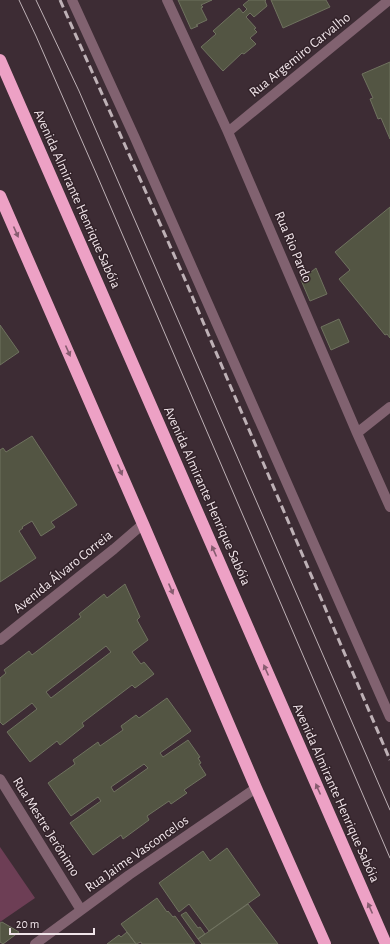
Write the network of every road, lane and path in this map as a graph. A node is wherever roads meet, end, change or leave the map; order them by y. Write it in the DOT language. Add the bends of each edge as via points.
graph roads {
  1 [pos="72,0"];
  2 [pos="167,0"];
  3 [pos="390,0"];
  4 [pos="0,60"];
  5 [pos="228,132"];
  6 [pos="0,196"];
  7 [pos="390,406"];
  8 [pos="357,433"];
  9 [pos="390,507"];
  10 [pos="143,524"];
  11 [pos="0,640"];
  12 [pos="390,717"];
  13 [pos="0,779"];
  14 [pos="256,788"];
  15 [pos="81,910"];
  16 [pos="35,944"];
  17 [pos="325,944"];
  18 [pos="386,944"];
  1 -- 12 [label="street"];
  2 -- 5 [label="street, Rua Rio Pardo"];
  3 -- 5 [label="street, Rua Argemiro Carvalho"];
  18 -- 4 [label="highway, Avenida Almirante Henrique Sabóia, one-way"];
  5 -- 8 [label="street, Rua Rio Pardo"];
  6 -- 10 [label="highway, one-way"];
  7 -- 8 [label="street"];
  8 -- 9 [label="street, Rua Rio Pardo"];
  10 -- 11 [label="street, Avenida Álvaro Correia"];
  10 -- 14 [label="highway, one-way"];
  13 -- 15 [label="street, Rua Mestre Jerônimo"];
  14 -- 15 [label="street, Rua Jaime Vasconcelos"];
  14 -- 17 [label="highway"];
  15 -- 16 [label="street, Rua Jaime Vasconcelos"];
}
